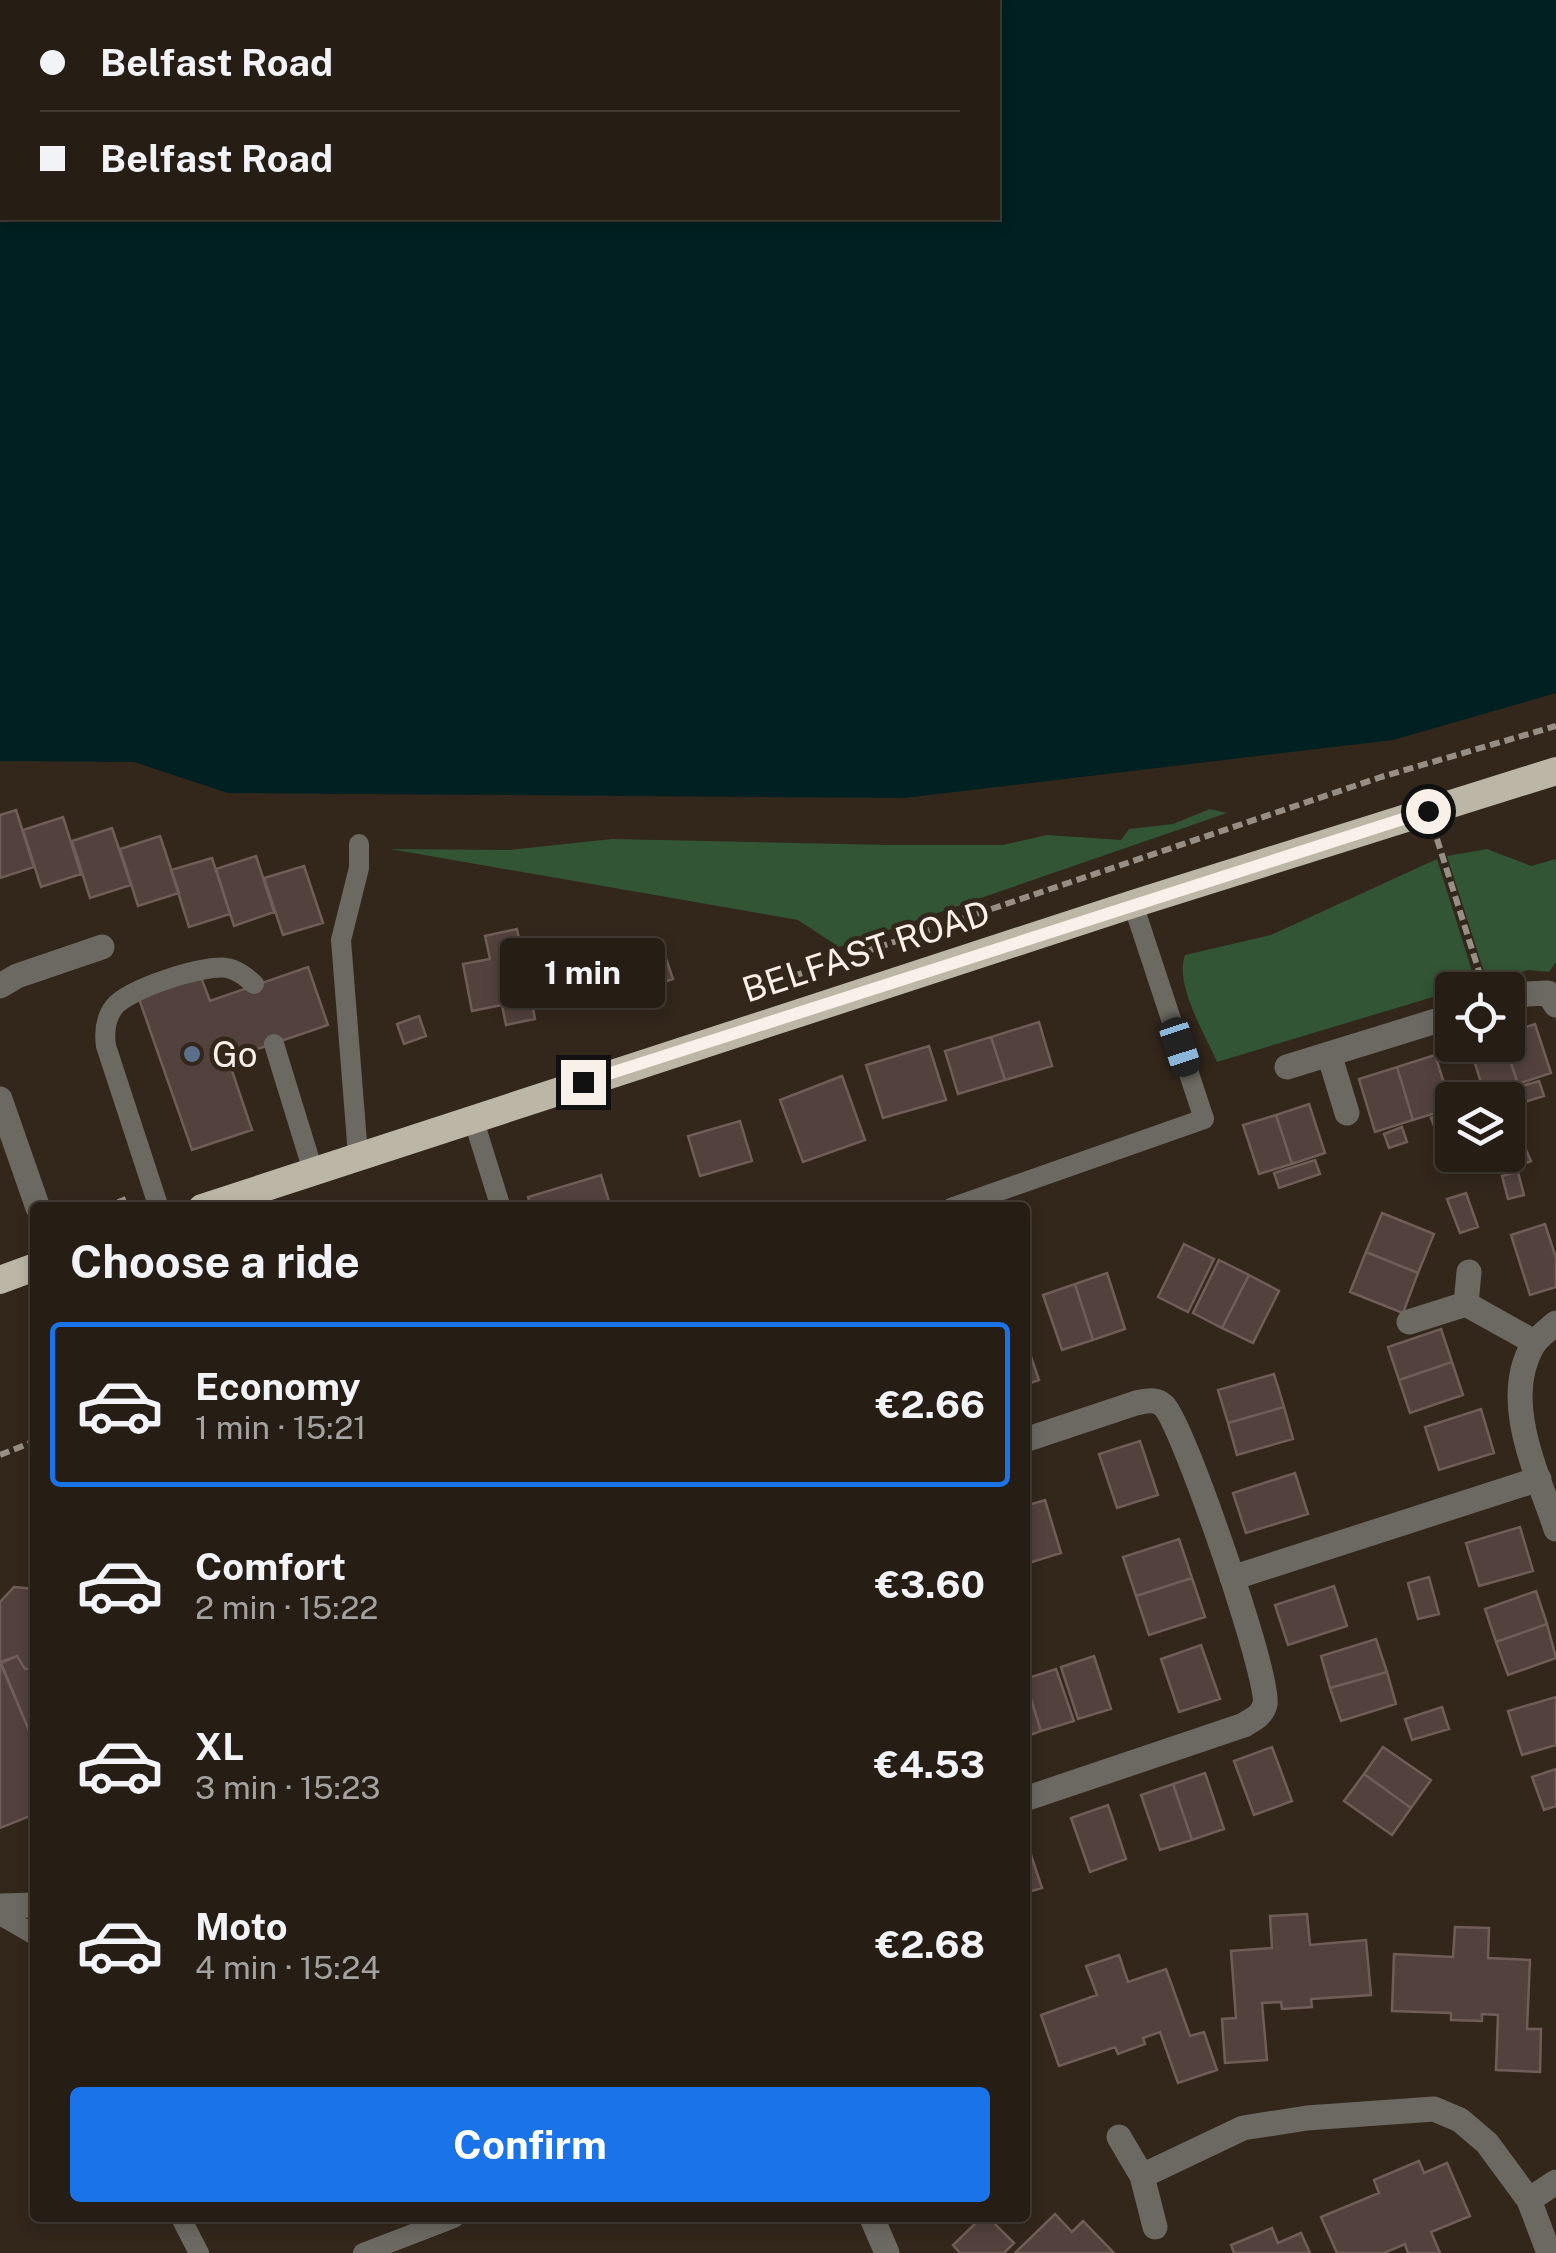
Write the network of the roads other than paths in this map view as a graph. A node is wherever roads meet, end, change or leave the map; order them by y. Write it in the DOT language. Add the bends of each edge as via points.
graph roads {
  1 [pos="1556,771"];
  2 [pos="359,844"];
  3 [pos="1133,904"];
  4 [pos="102,947"];
  5 [pos="254,984"];
  6 [pos="0,986"];
  7 [pos="1525,997"];
  8 [pos="1556,1005"];
  9 [pos="1435,1021"];
  10 [pos="274,1044"];
  11 [pos="1329,1054"];
  12 [pos="1288,1068"];
  13 [pos="0,1098"];
  14 [pos="1347,1113"];
  15 [pos="474,1118"];
  16 [pos="358,1155"];
  17 [pos="313,1170"];
  18 [pos="36,1202"];
  19 [pos="157,1202"];
  20 [pos="220,1202"];
  21 [pos="498,1202"];
  22 [pos="968,1202"];
  23 [pos="30,1269"];
  24 [pos="1468,1272"];
  25 [pos="0,1280"];
  26 [pos="1466,1304"];
  27 [pos="1409,1322"];
  28 [pos="1556,1324"];
  29 [pos="1534,1342"];
  30 [pos="1030,1438"];
  31 [pos="1540,1478"];
  32 [pos="1556,1530"];
  33 [pos="1232,1578"];
  34 [pos="1030,1796"];
  35 [pos="30,1905"];
  36 [pos="0,1906"];
  37 [pos="0,1915"];
  38 [pos="30,1932"];
  39 [pos="1119,2137"];
  40 [pos="1142,2176"];
  41 [pos="1556,2182"];
  42 [pos="1530,2200"];
  43 [pos="184,2222"];
  44 [pos="444,2222"];
  45 [pos="874,2222"];
  46 [pos="1155,2227"];
  47 [pos="199,2253"];
  48 [pos="363,2253"];
  49 [pos="887,2253"];
  50 [pos="1549,2253"];
  1 -- 3 [label="highway, BELFAST ROAD"];
  2 -- 16 [label="lane" via="342,940"];
  3 -- 15 [label="highway, BELFAST ROAD"];
  3 -- 22 [label="lane" via="1204,1119"];
  4 -- 6 [label="street"];
  5 -- 19 [label="lane" via="228,968 196,971 121,1000 107,1021 106,1046"];
  7 -- 8 [label="street" via="1548,992"];
  9 -- 11 [label="street"];
  10 -- 17 [label="lane"];
  11 -- 12 [label="street"];
  11 -- 14 [label="street"];
  13 -- 18 [label="street"];
  15 -- 16 [label="highway, BELFAST ROAD"];
  15 -- 21 [label="lane"];
  16 -- 17 [label="highway, BELFAST ROAD"];
  17 -- 20 [label="highway, BELFAST ROAD"];
  23 -- 25 [label="highway"];
  24 -- 26 [label="street"];
  26 -- 27 [label="street"];
  26 -- 29 [label="street"];
  28 -- 29 [label="street"];
  29 -- 31 [label="street" via="1521,1375 1521,1418"];
  30 -- 33 [label="street" via="1136,1403 1162,1404 1179,1430"];
  31 -- 32 [label="street"];
  31 -- 33 [label="street"];
  33 -- 34 [label="street" via="1265,1691 1258,1717"];
  35 -- 36 [label="street"];
  37 -- 38 [label="lane"];
  39 -- 40 [label="street"];
  40 -- 42 [label="street" via="1243,2128 1434,2109 1487,2143"];
  40 -- 46 [label="street"];
  41 -- 42 [label="street"];
  42 -- 50 [label="street"];
  43 -- 47 [label="lane"];
  44 -- 48 [label="lane"];
  45 -- 49 [label="street"];
}
